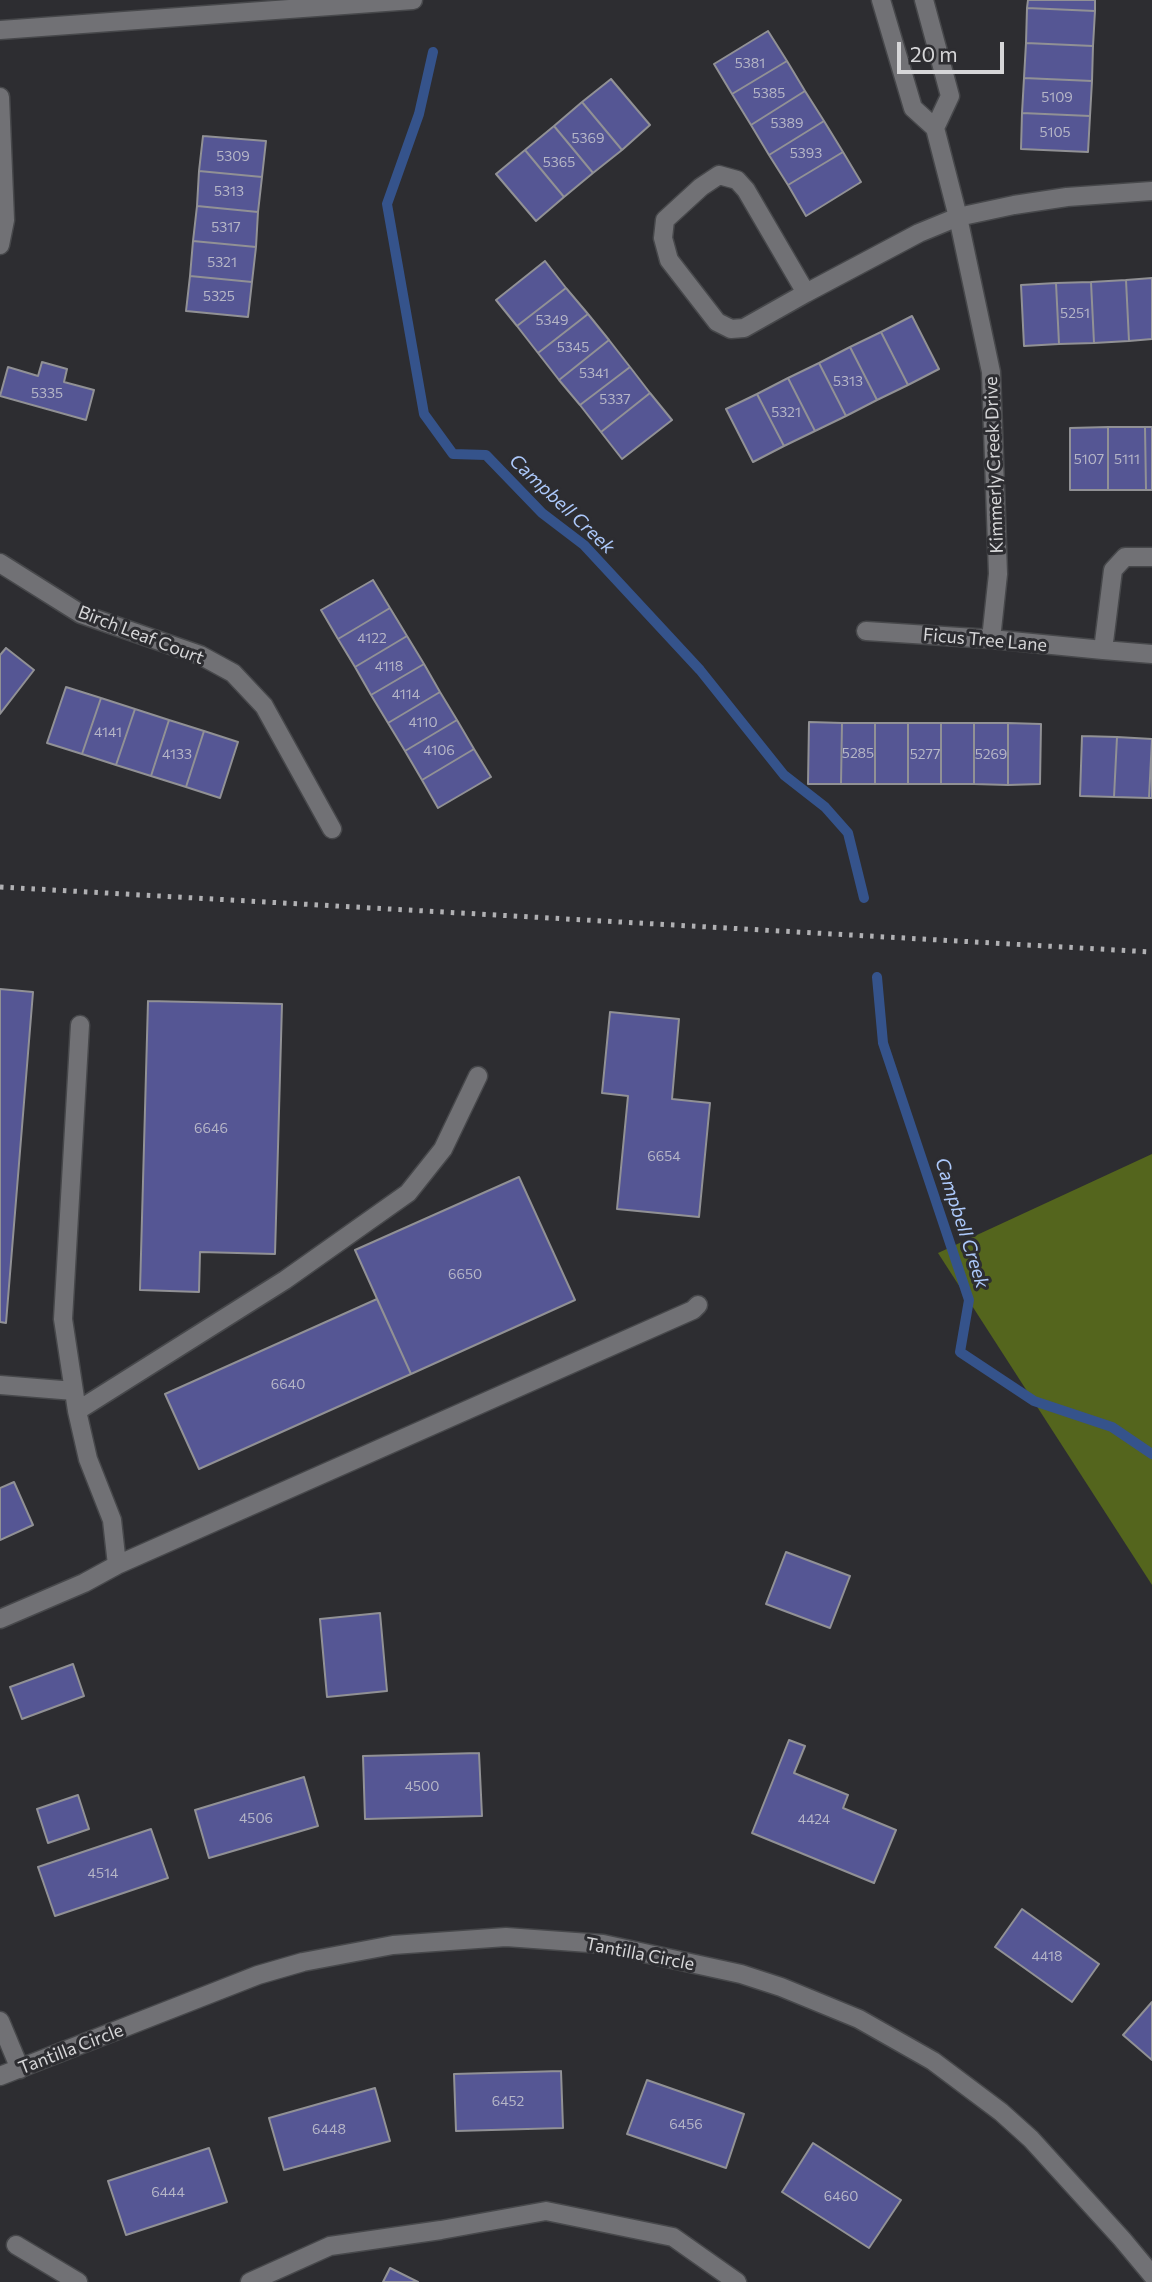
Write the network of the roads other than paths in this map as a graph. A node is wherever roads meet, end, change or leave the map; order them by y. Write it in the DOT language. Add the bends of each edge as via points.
graph roads {
  1 [pos="412,0"];
  2 [pos="881,0"];
  3 [pos="924,0"];
  4 [pos="0,30"];
  5 [pos="0,97"];
  6 [pos="935,128"];
  7 [pos="1152,191"];
  8 [pos="958,217"];
  9 [pos="0,245"];
  10 [pos="806,293"];
  11 [pos="1152,557"];
  12 [pos="0,563"];
  13 [pos="866,631"];
  14 [pos="991,639"];
  15 [pos="1104,650"];
  16 [pos="1152,654"];
  17 [pos="332,830"];
  18 [pos="80,1025"];
  19 [pos="478,1076"];
  20 [pos="698,1305"];
  21 [pos="0,1385"];
  22 [pos="74,1391"];
  23 [pos="78,1411"];
  24 [pos="117,1565"];
  25 [pos="0,1619"];
  26 [pos="0,2021"];
  27 [pos="20,2069"];
  28 [pos="0,2076"];
  29 [pos="16,2245"];
  30 [pos="1152,2275"];
  31 [pos="78,2282"];
  32 [pos="250,2282"];
  33 [pos="737,2282"];
  1 -- 4 [label="street"];
  2 -- 6 [label="street, Kimmerly Creek Drive" via="913,108"];
  3 -- 6 [label="street" via="950,96"];
  5 -- 9 [label="street" via="5,220"];
  6 -- 8 [label="street, Kimmerly Creek Drive"];
  7 -- 8 [label="street" via="1068,197"];
  8 -- 10 [label="street"];
  8 -- 14 [label="street, Kimmerly Creek Drive" via="991,372 998,574"];
  10 -- 10 [label="street" via="744,328 731,329 716,322 669,260 663,238 665,220 719,176 737,180"];
  11 -- 15 [label="street" via="1125,557 1113,570"];
  12 -- 17 [label="street, Birch Leaf Court" via="81,614 200,655 233,673 264,706"];
  13 -- 14 [label="street, Ficus Tree Lane"];
  14 -- 15 [label="street, Ficus Tree Lane"];
  15 -- 16 [label="street, Ficus Tree Lane"];
  18 -- 22 [label="street" via="63,1319"];
  19 -- 23 [label="street" via="443,1149 408,1194 285,1280"];
  20 -- 24 [label="street"];
  21 -- 22 [label="street"];
  22 -- 23 [label="street"];
  23 -- 24 [label="street" via="88,1460 112,1520"];
  24 -- 25 [label="street"];
  26 -- 27 [label="street"];
  27 -- 28 [label="street, Tantilla Circle"];
  27 -- 30 [label="street, Tantilla Circle" via="258,1975 303,1962 393,1945 506,1937 603,1944 782,1987 859,2019 933,2061 1031,2139"];
  29 -- 31 [label="street"];
  32 -- 33 [label="street" via="330,2246 547,2211 673,2237"];
}
